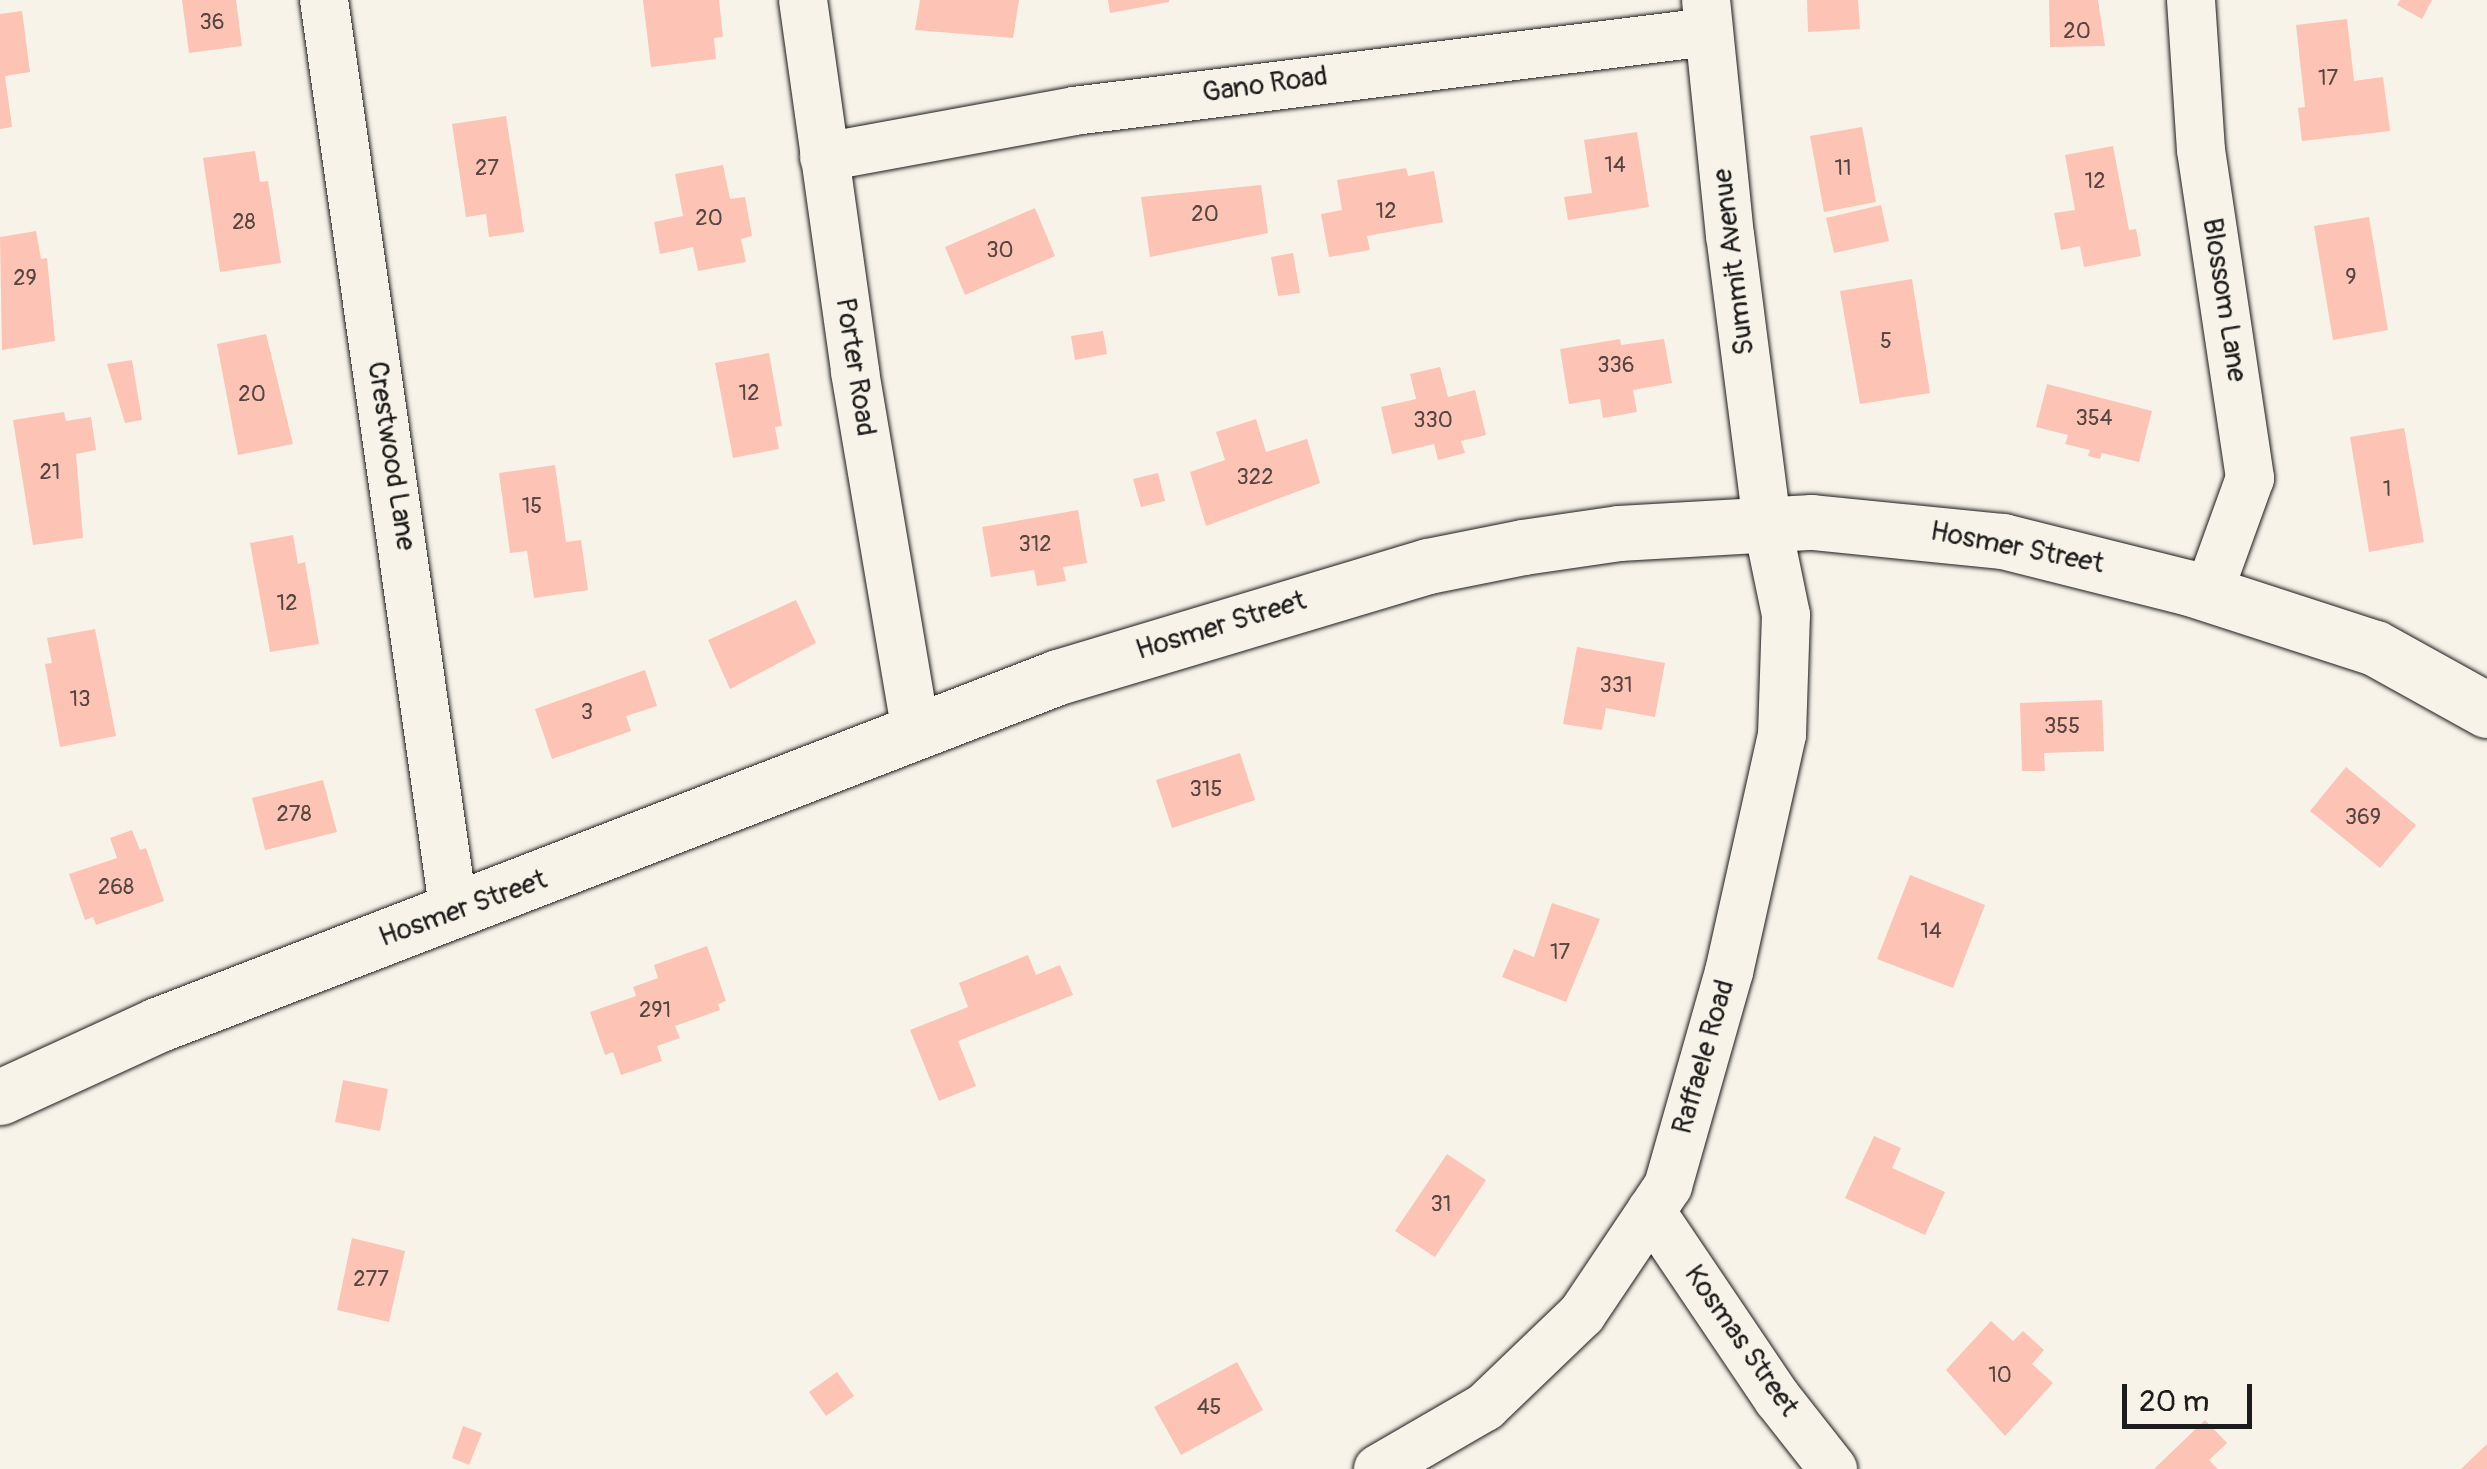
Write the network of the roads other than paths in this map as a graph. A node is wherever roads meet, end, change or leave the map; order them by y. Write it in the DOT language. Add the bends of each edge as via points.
graph roads {
  1 [pos="324,0"];
  2 [pos="803,0"];
  3 [pos="2192,0"];
  4 [pos="1707,16"];
  5 [pos="824,157"];
  6 [pos="1767,523"];
  7 [pos="2208,594"];
  8 [pos="2487,710"];
  9 [pos="916,733"];
  10 [pos="454,913"];
  11 [pos="2,1085"];
  12 [pos="1652,1211"];
  13 [pos="1378,1469"];
  14 [pos="1833,1469"];
  1 -- 10 [label="street, Crestwood Lane"];
  2 -- 5 [label="street, Porter Road"];
  3 -- 7 [label="street, Blossom Lane" via="2201,150 2250,478"];
  4 -- 5 [label="street, Gano Road" via="1074,111"];
  4 -- 6 [label="street, Summit Avenue"];
  5 -- 9 [label="street, Porter Road"];
  6 -- 7 [label="street, Hosmer Street" via="1908,527 2003,541"];
  6 -- 9 [label="street, Hosmer Street" via="1619,533 1428,566 1150,647"];
  6 -- 12 [label="street, Raffaele Road" via="1786,615 1782,735 1729,972 1668,1186"];
  7 -- 8 [label="street, Hosmer Street" via="2374,648"];
  9 -- 10 [label="street, Hosmer Street"];
  10 -- 11 [label="street, Hosmer Street"];
  12 -- 13 [label="street, Raffaele Road" via="1582,1314 1485,1407"];
  12 -- 14 [label="street, Kosmas Street"];
}
